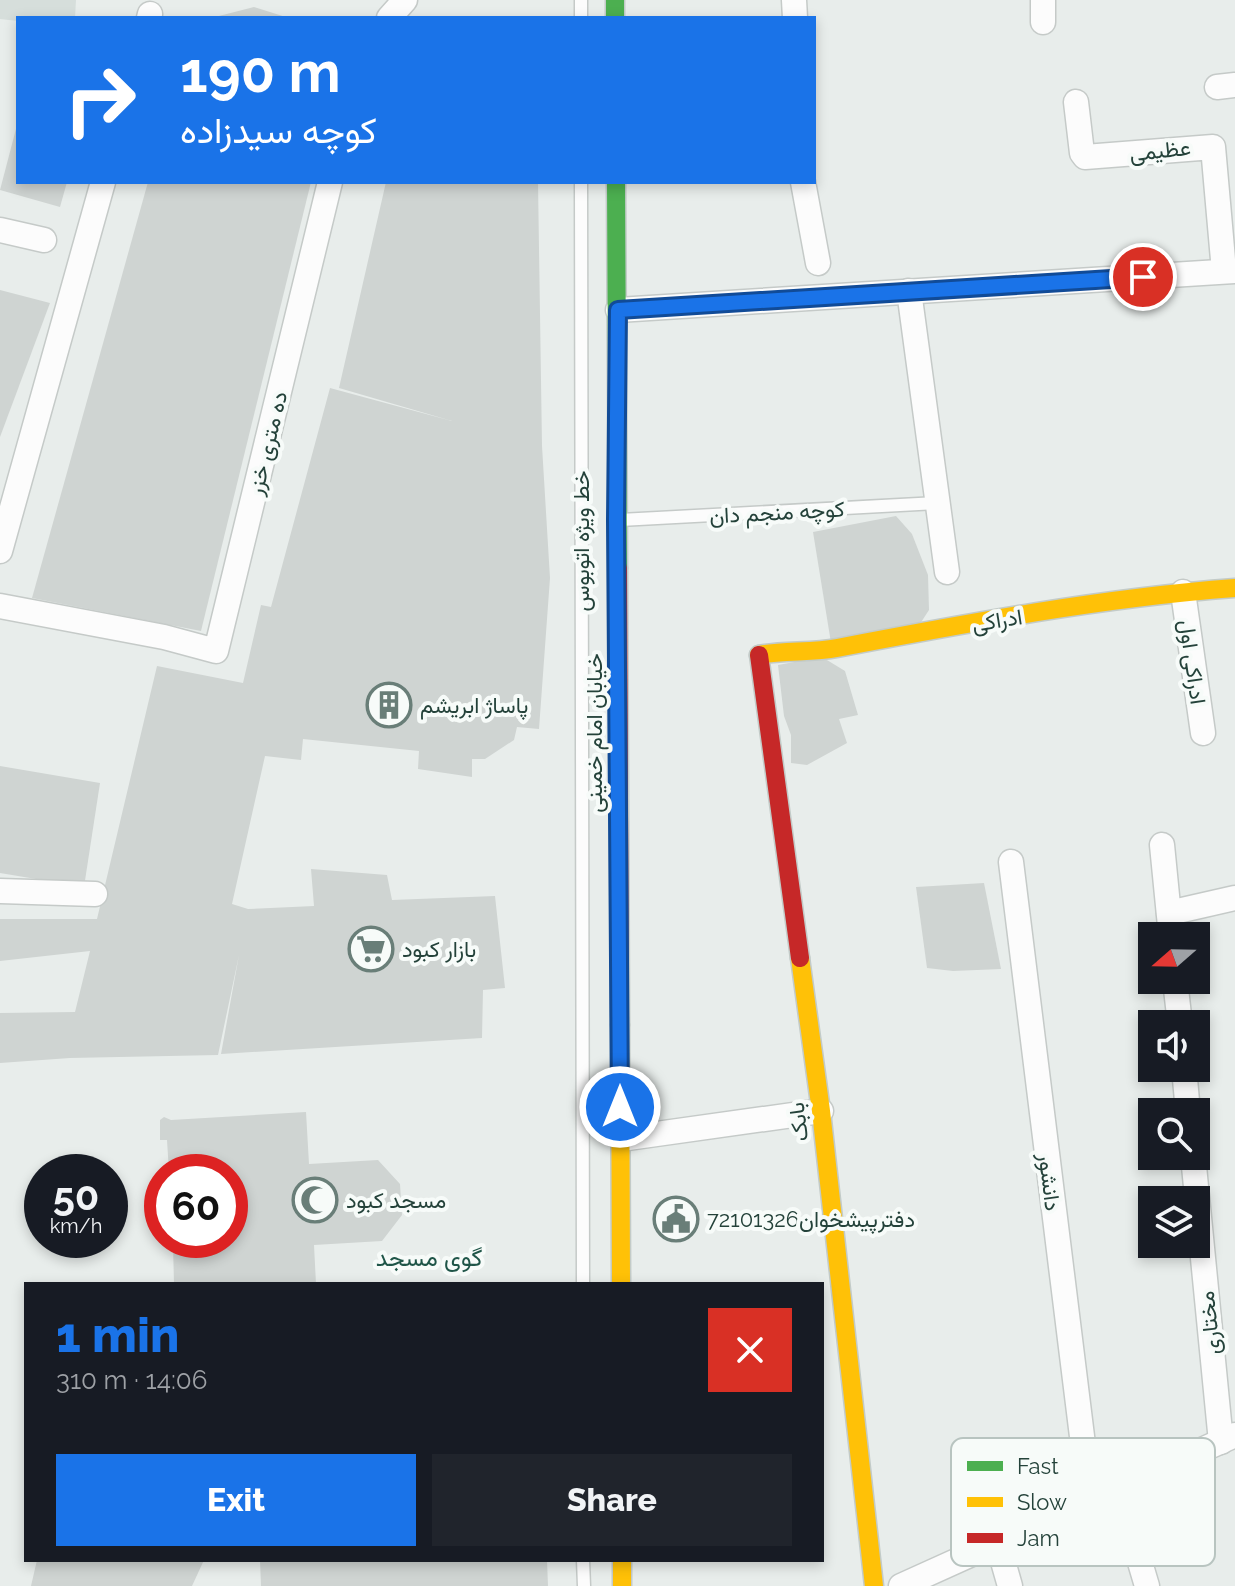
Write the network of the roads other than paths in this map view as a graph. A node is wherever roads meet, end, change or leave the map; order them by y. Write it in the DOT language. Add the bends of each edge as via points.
graph roads {
  1 [pos="405,0"];
  2 [pos="391,16"];
  3 [pos="1076,102"];
  4 [pos="102,184"];
  5 [pos="330,184"];
  6 [pos="581,184"];
  7 [pos="616,184"];
  8 [pos="803,184"];
  9 [pos="0,230"];
  10 [pos="44,240"];
  11 [pos="818,263"];
  12 [pos="1230,271"];
  13 [pos="909,291"];
  14 [pos="618,310"];
  15 [pos="937,503"];
  16 [pos="616,520"];
  17 [pos="0,551"];
  18 [pos="947,572"];
  19 [pos="1235,588"];
  20 [pos="1183,592"];
  21 [pos="0,606"];
  22 [pos="759,654"];
  23 [pos="1203,733"];
  24 [pos="1162,845"];
  25 [pos="1011,862"];
  26 [pos="0,891"];
  27 [pos="95,894"];
  28 [pos="1235,898"];
  29 [pos="1170,922"];
  30 [pos="1175,922"];
  31 [pos="821,1111"];
  32 [pos="621,1139"];
  33 [pos="1195,1170"];
  34 [pos="583,1282"];
  35 [pos="621,1282"];
  36 [pos="1082,1438"];
  37 [pos="1228,1438"];
  38 [pos="583,1562"];
  39 [pos="622,1562"];
  40 [pos="951,1564"];
  41 [pos="1004,1566"];
  42 [pos="1141,1566"];
  43 [pos="584,1586"];
  44 [pos="622,1586"];
  45 [pos="874,1586"];
  46 [pos="901,1586"];
  47 [pos="1010,1586"];
  48 [pos="1147,1586"];
  1 -- 2 [label="street"];
  3 -- 12 [label="street, عظیمی" via="1085,157 1213,147"];
  4 -- 17 [label="street"];
  5 -- 21 [label="street, ده متری خزر" via="216,651"];
  6 -- 34 [label="lane, خط ویژه اتوبوس"];
  7 -- 14 [label="street, خیابان امام خمینی"];
  8 -- 11 [label="street"];
  9 -- 10 [label="street"];
  12 -- 13 [label="street"];
  13 -- 14 [label="street"];
  13 -- 15 [label="street"];
  14 -- 16 [label="street, خیابان امام خمینی"];
  15 -- 16 [label="lane, کوچه منجم دان"];
  15 -- 18 [label="street"];
  16 -- 32 [label="street, خیابان امام خمینی"];
  19 -- 20 [label="street, ادراکی"];
  20 -- 22 [label="street, ادراکی" via="832,649"];
  20 -- 23 [label="street, ادراکی اول"];
  22 -- 31 [label="street, بابک"];
  24 -- 29 [label="street"];
  25 -- 36 [label="street, دانشور"];
  26 -- 27 [label="street"];
  28 -- 30 [label="street"];
  31 -- 32 [label="street"];
  31 -- 45 [label="street, بابک"];
  32 -- 35 [label="street, خیابان امام خمینی"];
  33 -- 37 [label="street, مختاری"];
  38 -- 43 [label="lane"];
  39 -- 44 [label="street"];
  40 -- 46 [label="street"];
  41 -- 47 [label="street"];
  42 -- 48 [label="street"];
}
